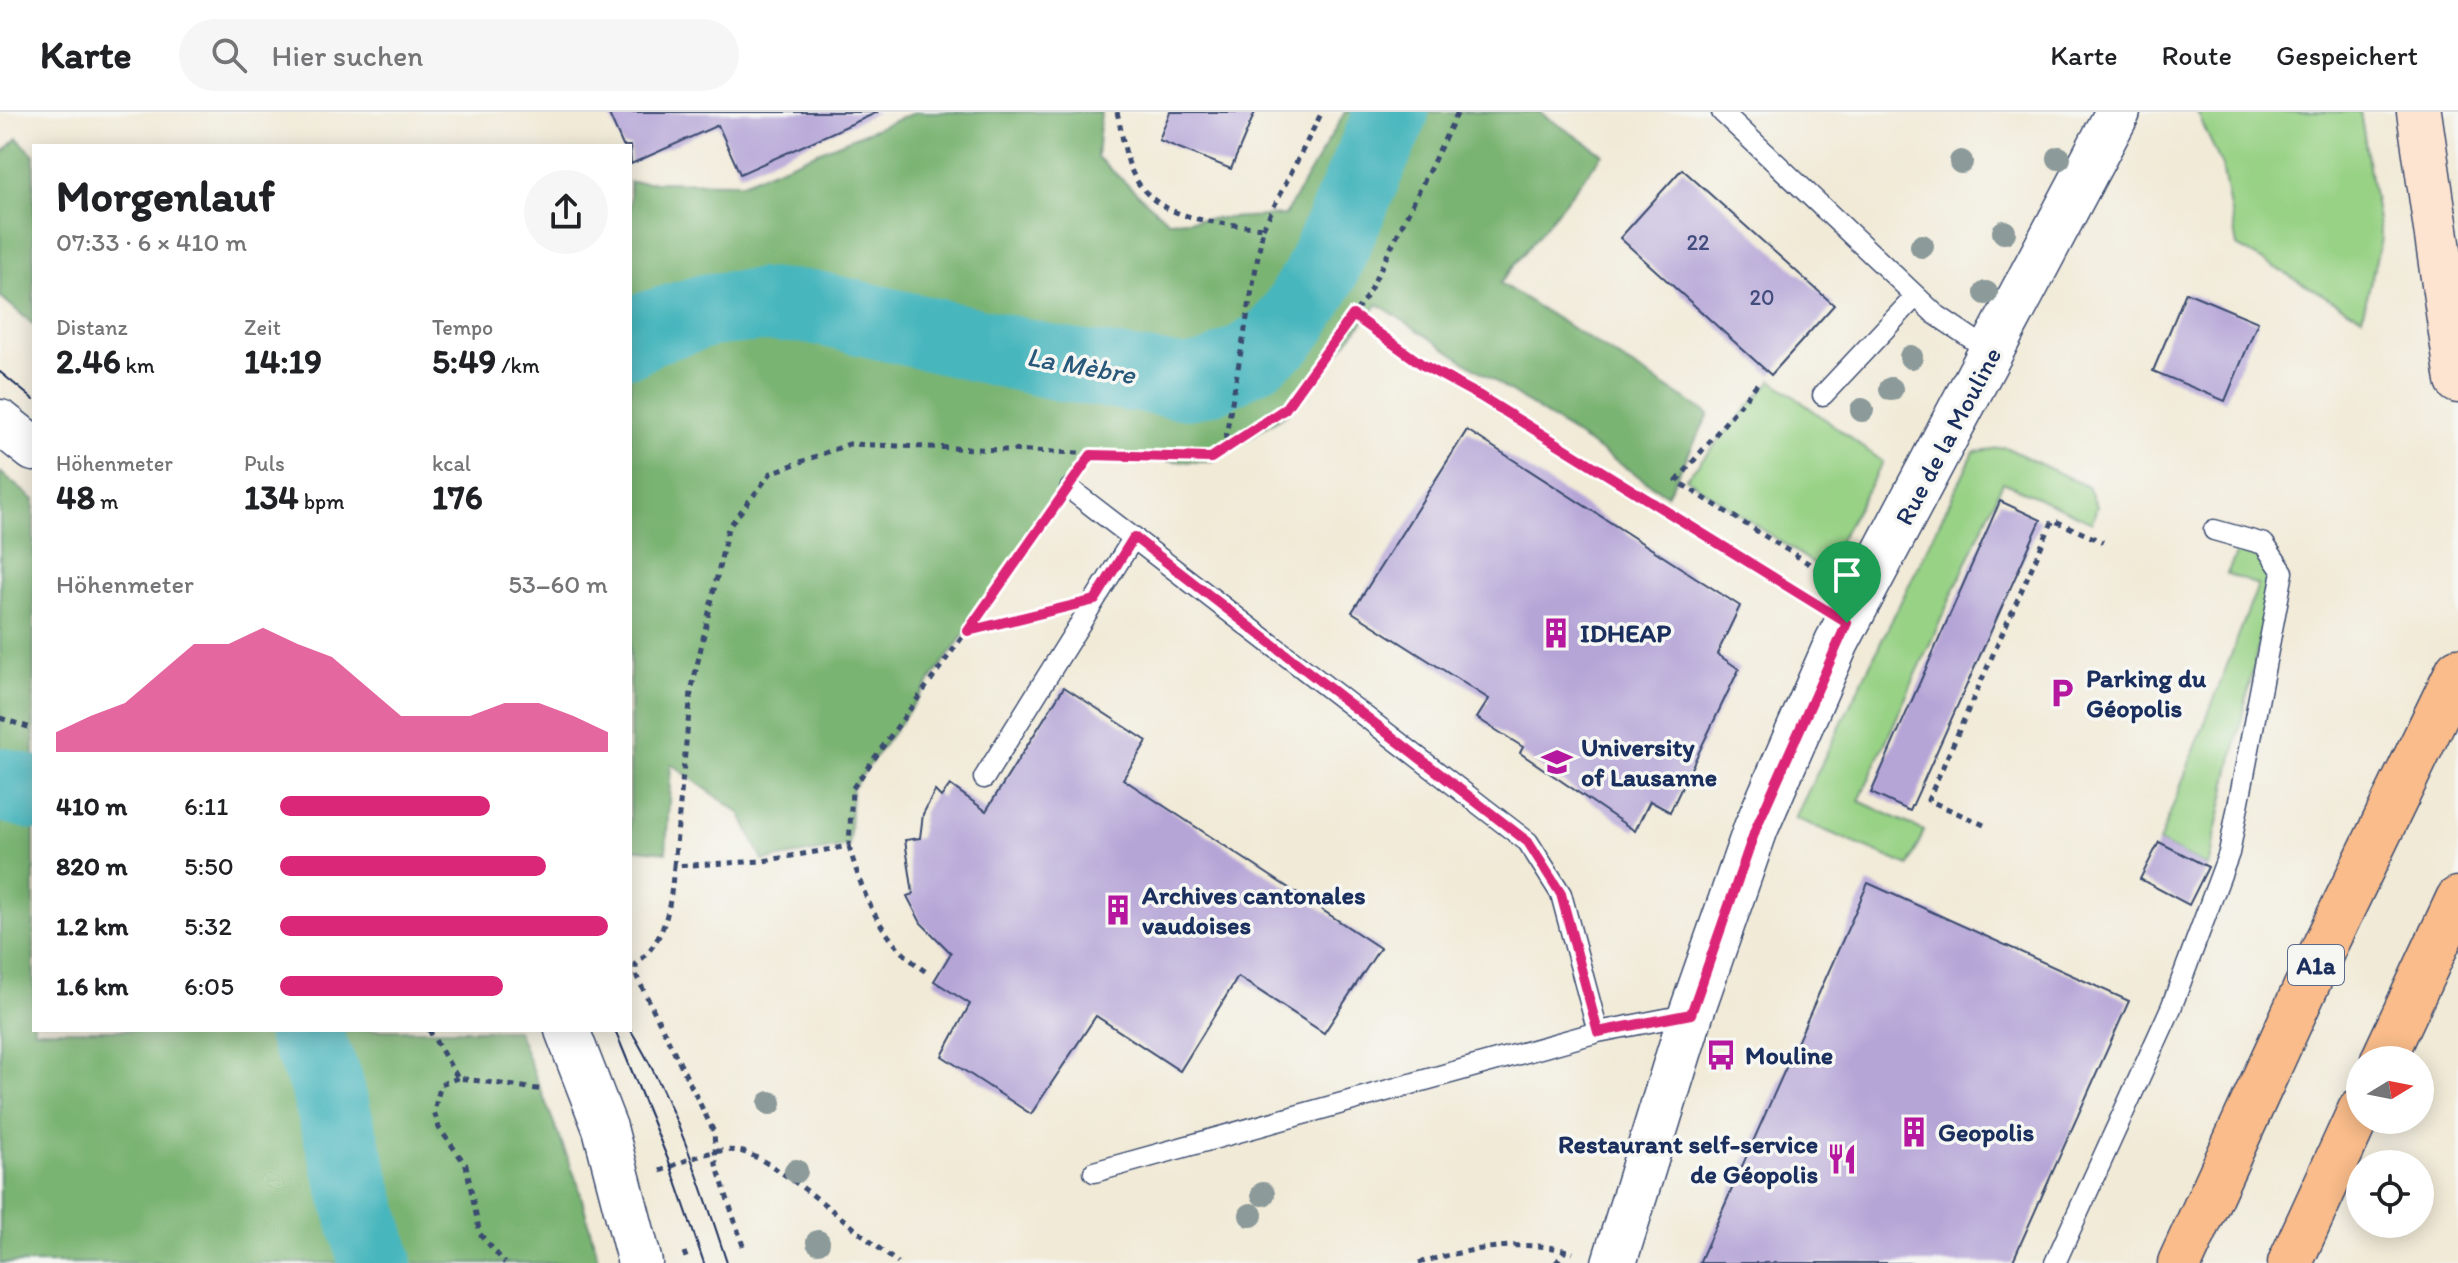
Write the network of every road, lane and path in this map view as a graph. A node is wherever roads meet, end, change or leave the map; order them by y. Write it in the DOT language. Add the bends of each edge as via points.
graph roads {
  1 [pos="1117,112"];
  2 [pos="1322,112"];
  3 [pos="1458,112"];
  4 [pos="1722,112"];
  5 [pos="2118,112"];
  6 [pos="2419,112"];
  7 [pos="1263,228"];
  8 [pos="1916,296"];
  9 [pos="1353,315"];
  10 [pos="1993,353"];
  11 [pos="2457,371"];
  12 [pos="1757,384"];
  13 [pos="1823,395"];
  14 [pos="0,422"];
  15 [pos="32,447"];
  16 [pos="1224,448"];
  17 [pos="1091,455"];
  18 [pos="1070,489"];
  19 [pos="2214,530"];
  20 [pos="1134,537"];
  21 [pos="2103,542"];
  22 [pos="1095,600"];
  23 [pos="1856,607"];
  24 [pos="968,631"];
  25 [pos="2458,670"];
  26 [pos="0,718"];
  27 [pos="32,728"];
  28 [pos="984,778"];
  29 [pos="1984,825"];
  30 [pos="849,846"];
  31 [pos="674,866"];
  32 [pos="2458,899"];
  33 [pos="929,974"];
  34 [pos="1691,1014"];
  35 [pos="430,1032"];
  36 [pos="568,1032"];
  37 [pos="1598,1032"];
  38 [pos="2390,1046"];
  39 [pos="458,1078"];
  40 [pos="554,1092"];
  41 [pos="2349,1134"];
  42 [pos="718,1152"];
  43 [pos="652,1158"];
  44 [pos="1094,1172"];
  45 [pos="743,1246"];
  46 [pos="1566,1250"];
  47 [pos="1596,1259"];
  48 [pos="505,1263"];
  49 [pos="640,1263"];
  50 [pos="898,1263"];
  51 [pos="1419,1263"];
  52 [pos="1556,1263"];
  53 [pos="2055,1263"];
  54 [pos="2180,1263"];
  55 [pos="2290,1263"];
  1 -- 7 [label="path" via="1128,164 1148,195 1187,219"];
  2 -- 7 [label="path"];
  3 -- 9 [label="path"];
  4 -- 8 [label="lane"];
  5 -- 10 [label="street, Rue de la Mouline"];
  6 -- 11 [label="main road"];
  7 -- 16 [label="path"];
  8 -- 10 [label="lane"];
  8 -- 13 [label="lane"];
  9 -- 16 [label="path" via="1285,409"];
  9 -- 23 [label="path" via="1423,365"];
  10 -- 23 [label="street, Rue de la Mouline"];
  12 -- 23 [label="path" via="1677,481 1816,570"];
  14 -- 15 [label="street"];
  16 -- 17 [label="path" via="1211,458"];
  17 -- 18 [label="path"];
  17 -- 31 [label="path" via="849,444 771,473 728,528 691,692"];
  18 -- 20 [label="lane"];
  18 -- 24 [label="path"];
  19 -- 53 [label="lane" via="2264,544 2283,572 2229,853 2171,1008"];
  20 -- 22 [label="lane"];
  20 -- 37 [label="lane" via="1528,842 1561,894"];
  21 -- 29 [label="path" via="2053,520 1928,800"];
  22 -- 24 [label="path"];
  22 -- 28 [label="lane"];
  23 -- 34 [label="street, Rue de la Mouline" via="1756,828"];
  24 -- 30 [label="path" via="852,789"];
  25 -- 54 [label="highway, A1a"];
  26 -- 27 [label="path"];
  30 -- 31 [label="path" via="763,861"];
  30 -- 33 [label="path" via="862,892 882,930 906,958"];
  31 -- 42 [label="path" via="665,930 636,964 636,975 693,1086"];
  32 -- 38 [label="highway"];
  34 -- 37 [label="lane"];
  34 -- 47 [label="street, Rue de la Mouline"];
  35 -- 39 [label="path"];
  36 -- 49 [label="street" via="605,1128"];
  37 -- 44 [label="lane"];
  39 -- 40 [label="path"];
  39 -- 48 [label="path" via="441,1084 434,1111 439,1128 466,1165 480,1234"];
  41 -- 55 [label="highway"];
  42 -- 43 [label="path" via="657,1172"];
  42 -- 45 [label="path" via="716,1164"];
  42 -- 50 [label="path" via="741,1151"];
  46 -- 47 [label="path"];
  46 -- 51 [label="path" via="1507,1247"];
  46 -- 52 [label="path"];
}
